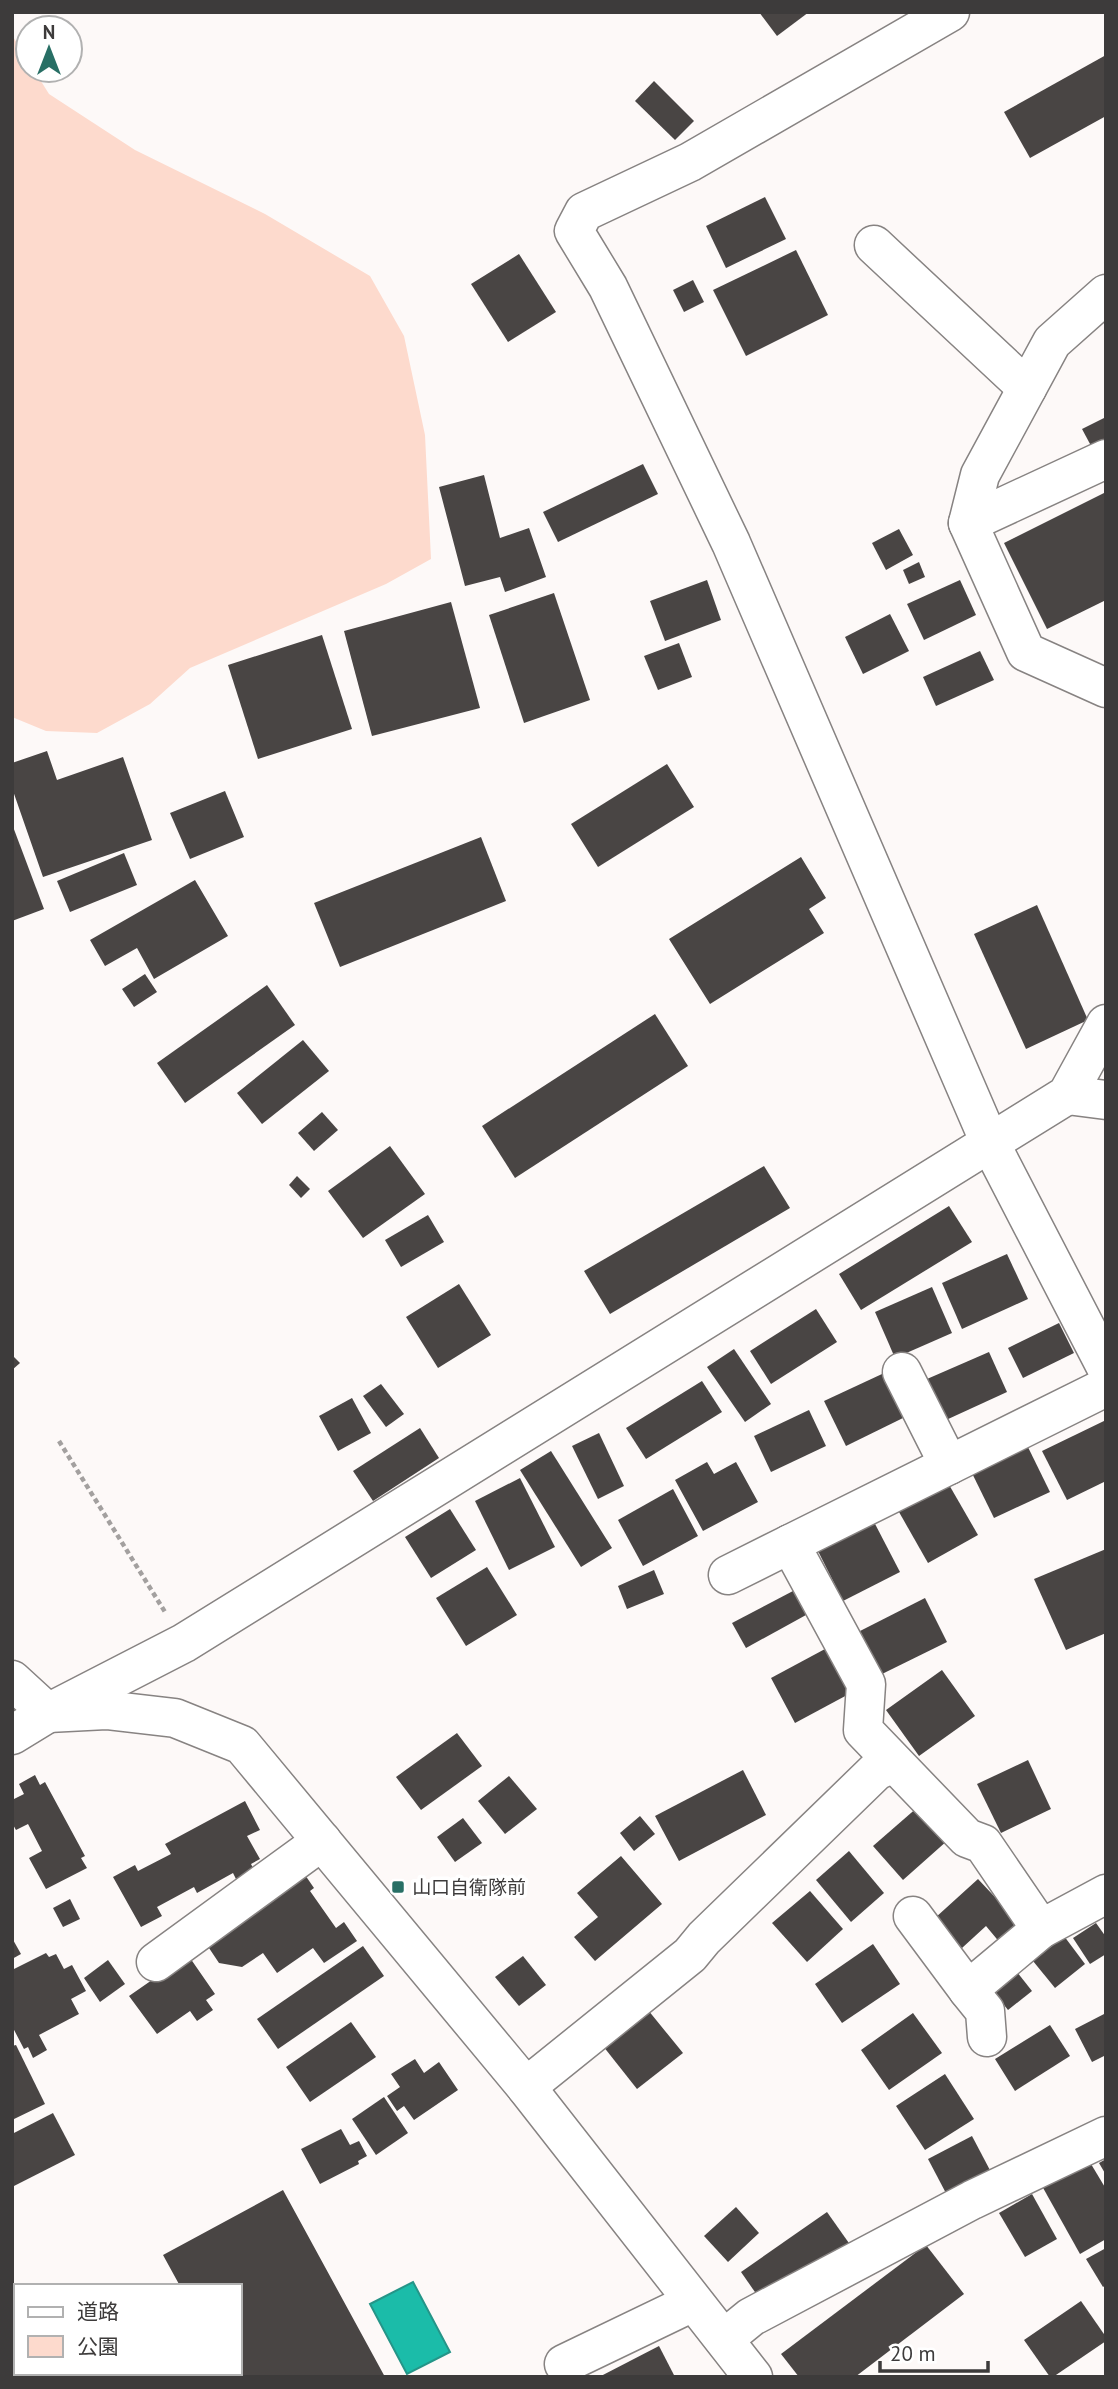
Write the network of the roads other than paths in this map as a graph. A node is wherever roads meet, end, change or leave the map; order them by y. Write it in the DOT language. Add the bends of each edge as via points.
graph roads {
  1 [pos="950,12"];
  2 [pos="874,245"];
  3 [pos="1106,294"];
  4 [pos="1027,387"];
  5 [pos="1106,459"];
  6 [pos="968,523"];
  7 [pos="1106,688"];
  8 [pos="1106,1024"];
  9 [pos="1067,1094"];
  10 [pos="1106,1100"];
  11 [pos="990,1143"];
  12 [pos="1106,1367"];
  13 [pos="902,1372"];
  14 [pos="1106,1387"];
  15 [pos="949,1465"];
  16 [pos="790,1544"];
  17 [pos="728,1575"];
  18 [pos="12,1680"];
  19 [pos="48,1713"];
  20 [pos="12,1735"];
  21 [pos="893,1763"];
  22 [pos="322,1841"];
  23 [pos="1106,1894"];
  24 [pos="913,1916"];
  25 [pos="1041,1929"];
  26 [pos="156,1962"];
  27 [pos="968,1990"];
  28 [pos="987,2037"];
  29 [pos="526,2087"];
  30 [pos="1106,2136"];
  31 [pos="694,2302"];
  32 [pos="724,2339"];
  33 [pos="564,2364"];
  34 [pos="753,2377"];
  1 -- 11 [label="street" via="690,162 584,212 574,231 608,287 731,543"];
  2 -- 4 [label="street"];
  3 -- 4 [label="street" via="1052,342"];
  4 -- 6 [label="street" via="980,475"];
  5 -- 6 [label="street"];
  6 -- 7 [label="street" via="1026,652"];
  8 -- 9 [label="street"];
  9 -- 10 [label="street"];
  9 -- 11 [label="street"];
  11 -- 12 [label="street"];
  11 -- 19 [label="street" via="184,1643"];
  13 -- 15 [label="street"];
  14 -- 15 [label="street"];
  15 -- 16 [label="street"];
  16 -- 17 [label="street"];
  16 -- 21 [label="street" via="866,1684 863,1730"];
  18 -- 19 [label="street"];
  19 -- 20 [label="street"];
  19 -- 22 [label="street" via="106,1710 175,1718 242,1745"];
  21 -- 25 [label="street" via="967,1838 983,1844"];
  21 -- 29 [label="street" via="876,1771 691,1955"];
  22 -- 26 [label="street"];
  22 -- 29 [label="street"];
  23 -- 25 [label="street"];
  24 -- 27 [label="street"];
  25 -- 27 [label="street"];
  27 -- 28 [label="street" via="985,2011"];
  29 -- 31 [label="street"];
  30 -- 32 [label="street" via="972,2200 751,2317"];
  31 -- 32 [label="street"];
  31 -- 33 [label="street"];
  32 -- 34 [label="street"];
}
